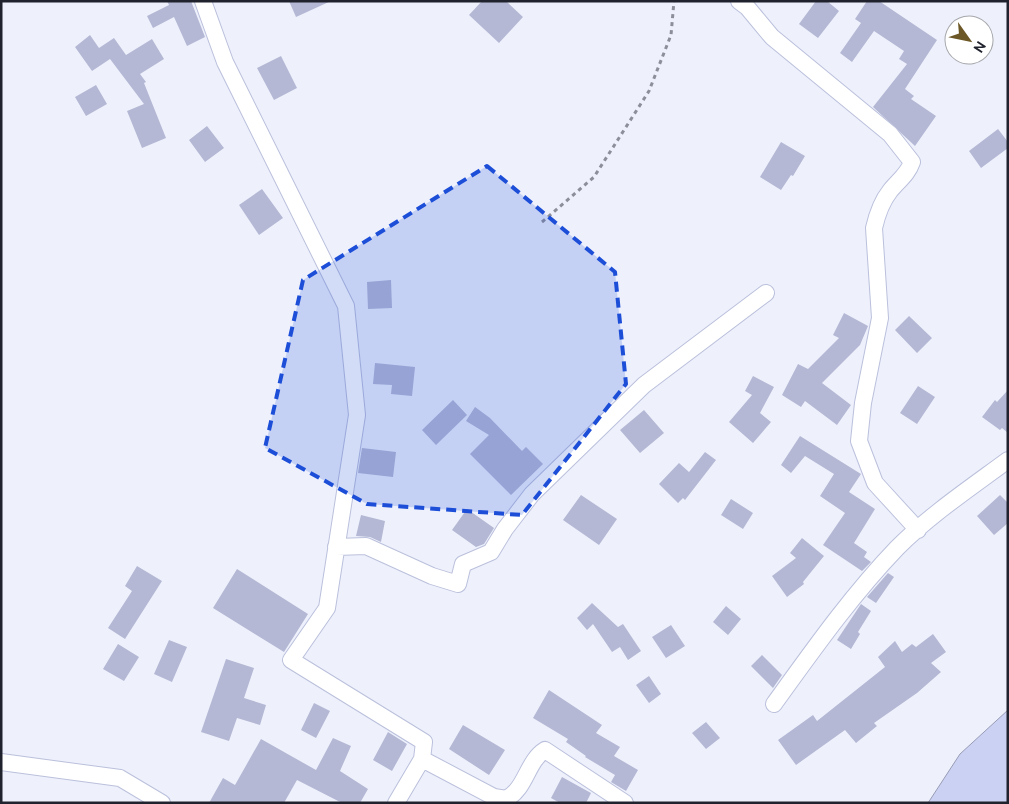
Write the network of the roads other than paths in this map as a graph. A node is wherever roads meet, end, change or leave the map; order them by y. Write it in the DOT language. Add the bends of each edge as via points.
graph roads {
  1 [pos="203,1"];
  2 [pos="738,1"];
  3 [pos="766,293"];
  4 [pos="1008,460"];
  5 [pos="918,530"];
  6 [pos="336,547"];
  7 [pos="774,704"];
  8 [pos="422,759"];
  9 [pos="1,762"];
  10 [pos="162,803"];
  11 [pos="396,803"];
  12 [pos="625,803"];
  1 -- 6 [label="street" via="225,62 346,306 357,415"];
  2 -- 5 [label="street" via="748,7 772,37 890,134 912,162 910,170 889,192 874,228 880,318 859,441 875,483"];
  3 -- 6 [label="street" via="644,385 532,494 492,552 463,564 458,584 432,576 366,546"];
  4 -- 5 [label="street"];
  5 -- 7 [label="street" via="898,547 856,595"];
  6 -- 8 [label="street" via="327,608 292,660 424,742"];
  8 -- 11 [label="street"];
  8 -- 12 [label="street" via="494,797 506,799 516,793 539,755 547,751"];
  9 -- 10 [label="street" via="120,778"];
}
